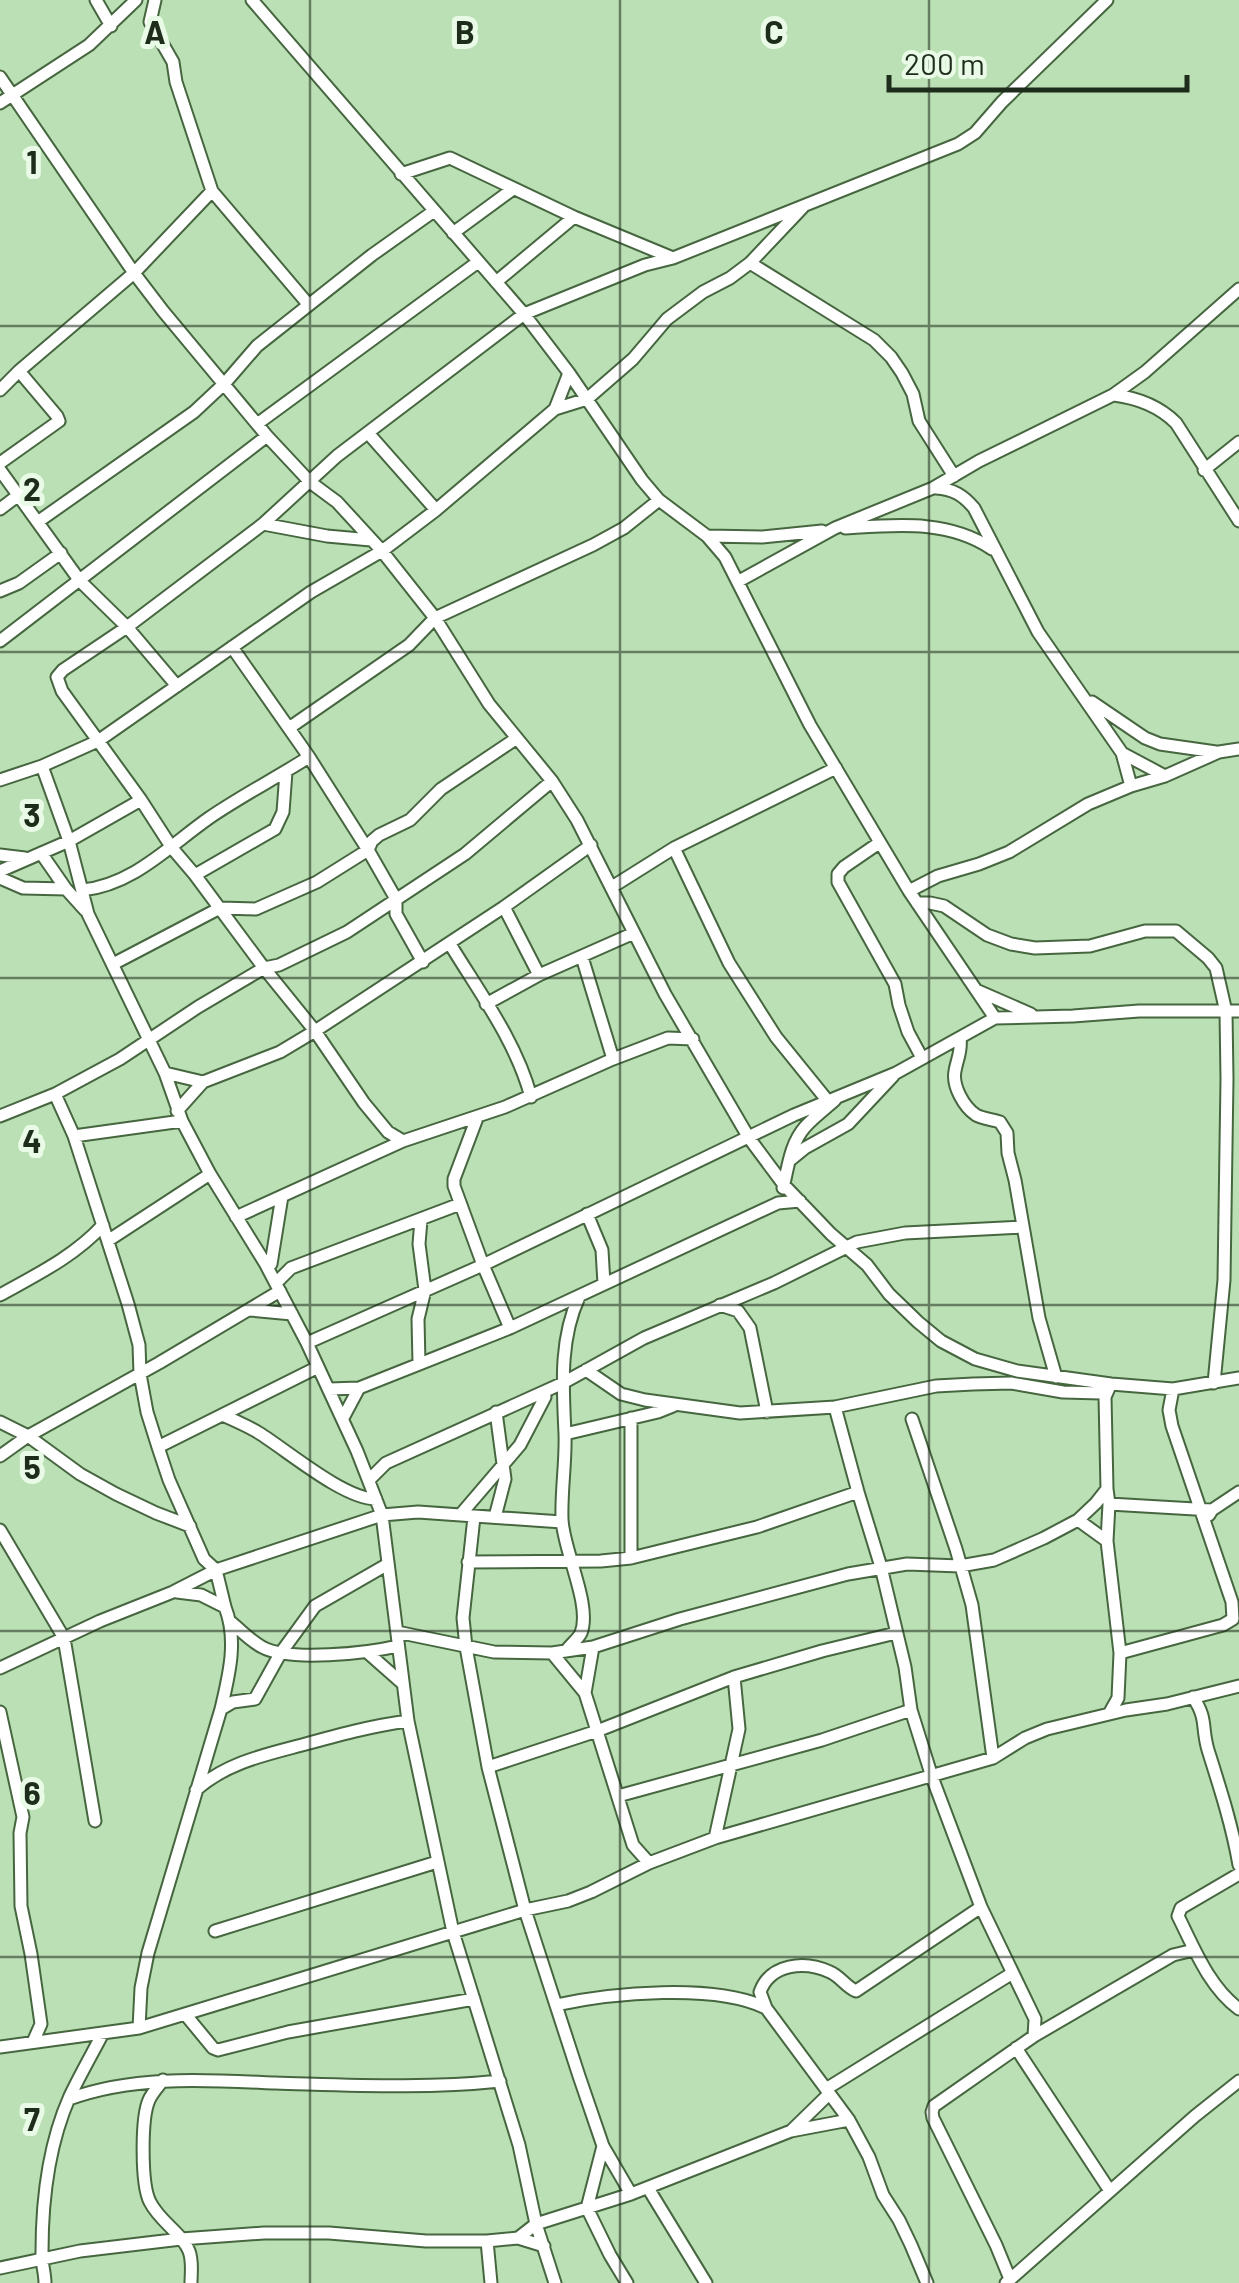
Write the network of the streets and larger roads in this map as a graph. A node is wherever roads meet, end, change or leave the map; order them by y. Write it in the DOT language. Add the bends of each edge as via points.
graph roads {
  1 [pos="96,0"];
  2 [pos="136,0"];
  3 [pos="155,0"];
  4 [pos="252,0"];
  5 [pos="1107,0"];
  6 [pos="111,26"];
  7 [pos="0,77"];
  8 [pos="12,94"];
  9 [pos="0,102"];
  10 [pos="401,174"];
  11 [pos="513,188"];
  12 [pos="212,191"];
  13 [pos="804,206"];
  14 [pos="434,211"];
  15 [pos="574,216"];
  16 [pos="454,233"];
  17 [pos="674,258"];
  18 [pos="478,262"];
  19 [pos="750,264"];
  20 [pos="134,273"];
  21 [pos="496,282"];
  22 [pos="1239,288"];
  23 [pos="308,304"];
  24 [pos="524,314"];
  25 [pos="19,371"];
  26 [pos="568,374"];
  27 [pos="225,383"];
  28 [pos="0,390"];
  29 [pos="1113,395"];
  30 [pos="586,399"];
  31 [pos="554,410"];
  32 [pos="257,424"];
  33 [pos="368,432"];
  34 [pos="267,436"];
  35 [pos="1239,442"];
  36 [pos="0,466"];
  37 [pos="1204,470"];
  38 [pos="954,476"];
  39 [pos="310,482"];
  40 [pos="933,488"];
  41 [pos="20,494"];
  42 [pos="660,500"];
  43 [pos="0,509"];
  44 [pos="436,510"];
  45 [pos="1239,520"];
  46 [pos="39,521"];
  47 [pos="263,524"];
  48 [pos="835,528"];
  49 [pos="706,536"];
  50 [pos="371,540"];
  51 [pos="994,550"];
  52 [pos="382,551"];
  53 [pos="61,553"];
  54 [pos="80,580"];
  55 [pos="738,581"];
  56 [pos="0,591"];
  57 [pos="435,618"];
  58 [pos="127,627"];
  59 [pos="0,640"];
  60 [pos="232,647"];
  61 [pos="177,686"];
  62 [pos="1084,697"];
  63 [pos="289,728"];
  64 [pos="517,738"];
  65 [pos="98,740"];
  66 [pos="1239,748"];
  67 [pos="1219,752"];
  68 [pos="1122,753"];
  69 [pos="309,757"];
  70 [pos="42,766"];
  71 [pos="836,768"];
  72 [pos="286,772"];
  73 [pos="1164,776"];
  74 [pos="0,780"];
  75 [pos="552,781"];
  76 [pos="1131,786"];
  77 [pos="142,800"];
  78 [pos="68,841"];
  79 [pos="879,843"];
  80 [pos="592,845"];
  81 [pos="172,848"];
  82 [pos="674,848"];
  83 [pos="368,850"];
  84 [pos="0,855"];
  85 [pos="35,856"];
  86 [pos="0,875"];
  87 [pos="195,875"];
  88 [pos="612,887"];
  89 [pos="66,889"];
  90 [pos="82,890"];
  91 [pos="909,891"];
  92 [pos="396,899"];
  93 [pos="917,903"];
  94 [pos="504,907"];
  95 [pos="220,908"];
  96 [pos="88,914"];
  97 [pos="634,933"];
  98 [pos="450,944"];
  99 [pos="582,957"];
  100 [pos="423,962"];
  101 [pos="113,964"];
  102 [pos="264,968"];
  103 [pos="539,975"];
  104 [pos="976,990"];
  105 [pos="486,1004"];
  106 [pos="1233,1012"];
  107 [pos="1036,1016"];
  108 [pos="996,1018"];
  109 [pos="682,1022"];
  110 [pos="315,1031"];
  111 [pos="668,1038"];
  112 [pos="960,1038"];
  113 [pos="149,1039"];
  114 [pos="693,1039"];
  115 [pos="922,1058"];
  116 [pos="613,1059"];
  117 [pos="165,1073"];
  118 [pos="896,1073"];
  119 [pos="203,1082"];
  120 [pos="55,1094"];
  121 [pos="530,1097"];
  122 [pos="833,1099"];
  123 [pos="0,1116"];
  124 [pos="180,1116"];
  125 [pos="477,1118"];
  126 [pos="388,1132"];
  127 [pos="74,1136"];
  128 [pos="749,1138"];
  129 [pos="403,1141"];
  130 [pos="387,1148"];
  131 [pos="788,1161"];
  132 [pos="210,1174"];
  133 [pos="784,1185"];
  134 [pos="282,1196"];
  135 [pos="800,1201"];
  136 [pos="778,1203"];
  137 [pos="460,1204"];
  138 [pos="587,1214"];
  139 [pos="236,1217"];
  140 [pos="422,1220"];
  141 [pos="1224,1221"];
  142 [pos="1239,1221"];
  143 [pos="103,1226"];
  144 [pos="1023,1227"];
  145 [pos="831,1234"];
  146 [pos="109,1240"];
  147 [pos="844,1247"];
  148 [pos="826,1256"];
  149 [pos="268,1264"];
  150 [pos="483,1265"];
  151 [pos="291,1268"];
  152 [pos="604,1284"];
  153 [pos="278,1287"];
  154 [pos="425,1290"];
  155 [pos="0,1295"];
  156 [pos="579,1297"];
  157 [pos="720,1304"];
  158 [pos="250,1310"];
  159 [pos="292,1314"];
  160 [pos="510,1328"];
  161 [pos="307,1343"];
  162 [pos="140,1345"];
  163 [pos="159,1364"];
  164 [pos="418,1364"];
  165 [pos="318,1367"];
  166 [pos="586,1370"];
  167 [pos="140,1374"];
  168 [pos="1056,1377"];
  169 [pos="1239,1378"];
  170 [pos="563,1383"];
  171 [pos="1214,1383"];
  172 [pos="330,1388"];
  173 [pos="359,1388"];
  174 [pos="1173,1389"];
  175 [pos="1106,1392"];
  176 [pos="543,1395"];
  177 [pos="677,1404"];
  178 [pos="835,1407"];
  179 [pos="562,1410"];
  180 [pos="496,1412"];
  181 [pos="767,1412"];
  182 [pos="224,1415"];
  183 [pos="342,1418"];
  184 [pos="631,1418"];
  185 [pos="912,1419"];
  186 [pos="0,1422"];
  187 [pos="564,1434"];
  188 [pos="28,1436"];
  189 [pos="158,1447"];
  190 [pos="358,1452"];
  191 [pos="0,1456"];
  192 [pos="386,1463"];
  193 [pos="503,1466"];
  194 [pos="370,1480"];
  195 [pos="1107,1489"];
  196 [pos="858,1492"];
  197 [pos="1239,1492"];
  198 [pos="376,1499"];
  199 [pos="1109,1504"];
  200 [pos="1206,1510"];
  201 [pos="382,1515"];
  202 [pos="468,1516"];
  203 [pos="494,1517"];
  204 [pos="1078,1520"];
  205 [pos="562,1522"];
  206 [pos="190,1526"];
  207 [pos="0,1530"];
  208 [pos="1107,1540"];
  209 [pos="956,1549"];
  210 [pos="631,1558"];
  211 [pos="204,1559"];
  212 [pos="570,1560"];
  213 [pos="468,1562"];
  214 [pos="388,1564"];
  215 [pos="944,1565"];
  216 [pos="960,1566"];
  217 [pos="881,1567"];
  218 [pos="216,1570"];
  219 [pos="202,1578"];
  220 [pos="173,1592"];
  221 [pos="225,1606"];
  222 [pos="231,1622"];
  223 [pos="397,1632"];
  224 [pos="581,1632"];
  225 [pos="896,1633"];
  226 [pos="64,1638"];
  227 [pos="398,1646"];
  228 [pos="466,1647"];
  229 [pos="591,1647"];
  230 [pos="263,1648"];
  231 [pos="232,1649"];
  232 [pos="566,1650"];
  233 [pos="552,1652"];
  234 [pos="368,1653"];
  235 [pos="1120,1653"];
  236 [pos="280,1654"];
  237 [pos="0,1668"];
  238 [pos="734,1677"];
  239 [pos="402,1684"];
  240 [pos="1239,1686"];
  241 [pos="585,1693"];
  242 [pos="1193,1697"];
  243 [pos="1118,1698"];
  244 [pos="221,1709"];
  245 [pos="911,1710"];
  246 [pos="1126,1710"];
  247 [pos="0,1712"];
  248 [pos="1109,1714"];
  249 [pos="408,1721"];
  250 [pos="597,1730"];
  251 [pos="993,1758"];
  252 [pos="732,1766"];
  253 [pos="488,1767"];
  254 [pos="932,1776"];
  255 [pos="195,1790"];
  256 [pos="618,1796"];
  257 [pos="96,1821"];
  258 [pos="715,1838"];
  259 [pos="634,1845"];
  260 [pos="438,1862"];
  261 [pos="649,1863"];
  262 [pos="1239,1865"];
  263 [pos="629,1872"];
  264 [pos="1239,1874"];
  265 [pos="982,1906"];
  266 [pos="525,1910"];
  267 [pos="215,1931"];
  268 [pos="453,1932"];
  269 [pos="1194,1950"];
  270 [pos="1012,1974"];
  271 [pos="474,1999"];
  272 [pos="556,2005"];
  273 [pos="766,2008"];
  274 [pos="1239,2009"];
  275 [pos="185,2014"];
  276 [pos="1034,2018"];
  277 [pos="41,2024"];
  278 [pos="139,2028"];
  279 [pos="1048,2028"];
  280 [pos="103,2033"];
  281 [pos="1034,2036"];
  282 [pos="54,2040"];
  283 [pos="33,2042"];
  284 [pos="0,2047"];
  285 [pos="1016,2048"];
  286 [pos="493,2057"];
  287 [pos="814,2071"];
  288 [pos="848,2074"];
  289 [pos="162,2080"];
  290 [pos="500,2081"];
  291 [pos="1239,2081"];
  292 [pos="474,2084"];
  293 [pos="80,2089"];
  294 [pos="828,2092"];
  295 [pos="849,2120"];
  296 [pos="791,2131"];
  297 [pos="603,2146"];
  298 [pos="648,2188"];
  299 [pos="1110,2191"];
  300 [pos="631,2194"];
  301 [pos="587,2208"];
  302 [pos="162,2221"];
  303 [pos="536,2224"];
  304 [pos="518,2238"];
  305 [pos="181,2239"];
  306 [pos="487,2241"];
  307 [pos="160,2242"];
  308 [pos="544,2246"];
  309 [pos="41,2258"];
  310 [pos="0,2268"];
  311 [pos="1008,2281"];
  312 [pos="45,2283"];
  313 [pos="191,2283"];
  314 [pos="491,2283"];
  315 [pos="555,2283"];
  316 [pos="627,2283"];
  317 [pos="706,2283"];
  318 [pos="927,2283"];
  1 -- 6 [label="street"];
  2 -- 6 [label="street"];
  3 -- 12 [label="street" via="150,22 173,62"];
  4 -- 10 [label="street"];
  5 -- 13 [label="street" via="958,144"];
  6 -- 8 [label="street"];
  7 -- 8 [label="street"];
  8 -- 9 [label="street"];
  8 -- 20 [label="street"];
  10 -- 11 [label="street" via="450,158"];
  10 -- 14 [label="street"];
  11 -- 15 [label="street"];
  11 -- 16 [label="street"];
  12 -- 20 [label="street"];
  12 -- 23 [label="street"];
  13 -- 17 [label="street"];
  13 -- 19 [label="street"];
  14 -- 16 [label="street"];
  14 -- 23 [label="street"];
  15 -- 17 [label="street"];
  15 -- 21 [label="street"];
  16 -- 18 [label="street"];
  17 -- 24 [label="street"];
  18 -- 21 [label="street"];
  18 -- 32 [label="street"];
  19 -- 30 [label="street" via="658,326"];
  19 -- 38 [label="street" via="890,356"];
  20 -- 25 [label="street"];
  20 -- 27 [label="street"];
  21 -- 24 [label="street"];
  22 -- 29 [label="street"];
  23 -- 27 [label="street"];
  24 -- 26 [label="street"];
  24 -- 33 [label="street"];
  25 -- 28 [label="street"];
  25 -- 36 [label="street" via="58,421"];
  26 -- 30 [label="street"];
  26 -- 31 [label="street"];
  27 -- 32 [label="street"];
  27 -- 46 [label="street"];
  29 -- 37 [label="street" via="1168,414"];
  29 -- 38 [label="street"];
  30 -- 31 [label="street"];
  30 -- 42 [label="street"];
  31 -- 44 [label="street"];
  32 -- 34 [label="street"];
  33 -- 39 [label="street"];
  33 -- 44 [label="street"];
  34 -- 39 [label="street"];
  34 -- 54 [label="street"];
  35 -- 37 [label="street"];
  36 -- 41 [label="street"];
  37 -- 45 [label="street"];
  38 -- 40 [label="street"];
  39 -- 47 [label="street"];
  39 -- 50 [label="street"];
  40 -- 48 [label="street"];
  40 -- 51 [label="street" via="974,508"];
  41 -- 43 [label="street"];
  41 -- 46 [label="street"];
  42 -- 49 [label="street"];
  42 -- 57 [label="street" via="594,545"];
  44 -- 52 [label="street"];
  46 -- 53 [label="street"];
  47 -- 50 [label="street"];
  47 -- 58 [label="street"];
  48 -- 49 [label="street"];
  48 -- 51 [label="street" via="947,528"];
  48 -- 55 [label="street"];
  49 -- 55 [label="street"];
  50 -- 52 [label="street"];
  51 -- 62 [label="street" via="1038,632"];
  52 -- 57 [label="street"];
  52 -- 60 [label="street"];
  53 -- 54 [label="street"];
  53 -- 56 [label="street"];
  54 -- 58 [label="street"];
  54 -- 59 [label="street"];
  55 -- 71 [label="street"];
  57 -- 63 [label="street" via="409,645"];
  57 -- 64 [label="street"];
  58 -- 61 [label="street"];
  58 -- 65 [label="street" via="57,676"];
  60 -- 61 [label="street"];
  60 -- 63 [label="street"];
  61 -- 65 [label="street"];
  62 -- 67 [label="street" via="1145,738"];
  62 -- 68 [label="street"];
  63 -- 69 [label="street"];
  64 -- 75 [label="street"];
  64 -- 83 [label="street" via="440,789 410,820 378,835"];
  65 -- 70 [label="street"];
  65 -- 77 [label="street"];
  66 -- 67 [label="street"];
  67 -- 73 [label="street"];
  68 -- 73 [label="street"];
  68 -- 76 [label="street"];
  69 -- 72 [label="street"];
  69 -- 83 [label="street"];
  70 -- 74 [label="street"];
  70 -- 78 [label="street"];
  71 -- 79 [label="street"];
  71 -- 82 [label="street"];
  72 -- 81 [label="street"];
  72 -- 87 [label="street" via="275,829"];
  73 -- 76 [label="street"];
  75 -- 80 [label="street"];
  75 -- 92 [label="street" via="465,854"];
  76 -- 91 [label="street" via="1008,852"];
  77 -- 78 [label="street"];
  77 -- 81 [label="street"];
  78 -- 85 [label="street"];
  78 -- 90 [label="street"];
  79 -- 91 [label="street"];
  79 -- 115 [label="street" via="844,867 838,882 896,984"];
  80 -- 88 [label="street"];
  80 -- 94 [label="street"];
  81 -- 87 [label="street"];
  81 -- 90 [label="street" via="127,876"];
  82 -- 88 [label="street"];
  82 -- 122 [label="street" via="729,963 776,1037"];
  83 -- 92 [label="street"];
  83 -- 95 [label="street" via="256,909"];
  84 -- 85 [label="street"];
  85 -- 86 [label="street"];
  85 -- 89 [label="street"];
  86 -- 89 [label="street" via="23,888"];
  87 -- 95 [label="street"];
  88 -- 97 [label="street"];
  89 -- 96 [label="street"];
  90 -- 96 [label="street"];
  91 -- 93 [label="street"];
  92 -- 100 [label="street" via="396,914"];
  92 -- 102 [label="street" via="346,932"];
  93 -- 104 [label="street"];
  93 -- 106 [label="street" via="944,906 988,936 1035,948 1176,932 1216,968"];
  94 -- 98 [label="street"];
  94 -- 103 [label="street"];
  95 -- 101 [label="street"];
  95 -- 102 [label="street"];
  96 -- 101 [label="street"];
  97 -- 99 [label="street"];
  97 -- 109 [label="street"];
  98 -- 100 [label="street"];
  98 -- 105 [label="street"];
  99 -- 103 [label="street"];
  99 -- 116 [label="street"];
  100 -- 110 [label="street"];
  101 -- 113 [label="street"];
  102 -- 110 [label="street"];
  102 -- 113 [label="street"];
  103 -- 105 [label="street"];
  104 -- 107 [label="street"];
  104 -- 108 [label="street"];
  105 -- 121 [label="street" via="516,1054"];
  106 -- 107 [label="street"];
  106 -- 141 [label="street"];
  107 -- 108 [label="street"];
  108 -- 112 [label="street"];
  109 -- 111 [label="street"];
  109 -- 114 [label="street"];
  110 -- 119 [label="street"];
  110 -- 126 [label="street"];
  111 -- 114 [label="street"];
  111 -- 116 [label="street"];
  112 -- 115 [label="street"];
  112 -- 144 [label="street" via="954,1082 971,1111 1005,1127"];
  113 -- 117 [label="street"];
  113 -- 120 [label="street"];
  114 -- 128 [label="street"];
  115 -- 118 [label="street"];
  116 -- 121 [label="street"];
  117 -- 119 [label="street"];
  117 -- 124 [label="street"];
  118 -- 122 [label="street"];
  118 -- 131 [label="street" via="848,1124"];
  119 -- 124 [label="street"];
  120 -- 123 [label="street"];
  120 -- 127 [label="street"];
  121 -- 125 [label="street"];
  122 -- 128 [label="street"];
  122 -- 131 [label="street" via="804,1128"];
  124 -- 127 [label="street"];
  124 -- 132 [label="street"];
  125 -- 129 [label="street"];
  125 -- 137 [label="street" via="454,1179"];
  126 -- 129 [label="street"];
  126 -- 130 [label="street"];
  127 -- 143 [label="street"];
  128 -- 133 [label="street"];
  128 -- 138 [label="street"];
  129 -- 130 [label="street"];
  130 -- 134 [label="street"];
  131 -- 133 [label="street"];
  132 -- 139 [label="street"];
  132 -- 146 [label="street"];
  133 -- 135 [label="street"];
  133 -- 136 [label="street"];
  134 -- 139 [label="street"];
  134 -- 149 [label="street"];
  135 -- 136 [label="street"];
  135 -- 145 [label="street"];
  136 -- 152 [label="street"];
  137 -- 140 [label="street"];
  137 -- 150 [label="street"];
  138 -- 150 [label="street"];
  138 -- 152 [label="street" via="602,1250"];
  139 -- 149 [label="street"];
  140 -- 151 [label="street"];
  140 -- 154 [label="street"];
  141 -- 142 [label="street"];
  141 -- 171 [label="street"];
  143 -- 146 [label="street"];
  143 -- 155 [label="street"];
  144 -- 147 [label="street" via="904,1233"];
  144 -- 168 [label="street"];
  145 -- 147 [label="street"];
  145 -- 148 [label="street"];
  146 -- 162 [label="street"];
  147 -- 148 [label="street"];
  147 -- 168 [label="street" via="941,1341 974,1358"];
  148 -- 157 [label="street"];
  149 -- 151 [label="street"];
  149 -- 153 [label="street"];
  150 -- 154 [label="street"];
  150 -- 160 [label="street"];
  151 -- 153 [label="street"];
  152 -- 156 [label="street"];
  153 -- 158 [label="street"];
  153 -- 159 [label="street"];
  154 -- 161 [label="street"];
  154 -- 164 [label="street"];
  156 -- 160 [label="street"];
  156 -- 170 [label="street" via="567,1330"];
  157 -- 166 [label="street"];
  157 -- 181 [label="street" via="738,1310 750,1328"];
  158 -- 159 [label="street"];
  158 -- 163 [label="street"];
  159 -- 161 [label="street"];
  160 -- 164 [label="street"];
  161 -- 165 [label="street"];
  162 -- 163 [label="street"];
  162 -- 167 [label="street"];
  163 -- 167 [label="street"];
  164 -- 173 [label="street"];
  165 -- 172 [label="street"];
  165 -- 182 [label="street"];
  166 -- 170 [label="street"];
  166 -- 177 [label="street" via="621,1394"];
  167 -- 188 [label="street"];
  167 -- 189 [label="street"];
  168 -- 175 [label="street" via="1093,1381"];
  169 -- 171 [label="street"];
  170 -- 176 [label="street"];
  170 -- 179 [label="street"];
  171 -- 174 [label="street"];
  172 -- 173 [label="street"];
  172 -- 183 [label="street"];
  173 -- 183 [label="street"];
  174 -- 175 [label="street"];
  174 -- 200 [label="street" via="1172,1426"];
  175 -- 178 [label="street" via="936,1386"];
  175 -- 195 [label="street"];
  176 -- 179 [label="street"];
  176 -- 180 [label="street"];
  176 -- 193 [label="street"];
  177 -- 181 [label="street"];
  177 -- 184 [label="street"];
  178 -- 181 [label="street"];
  178 -- 196 [label="street"];
  179 -- 187 [label="street"];
  180 -- 192 [label="street"];
  180 -- 193 [label="street"];
  182 -- 189 [label="street"];
  182 -- 198 [label="street" via="361,1498"];
  183 -- 190 [label="street"];
  184 -- 187 [label="street"];
  184 -- 210 [label="street"];
  185 -- 209 [label="street"];
  186 -- 188 [label="street"];
  187 -- 205 [label="street"];
  188 -- 191 [label="street"];
  188 -- 206 [label="street" via="80,1474"];
  189 -- 206 [label="street"];
  190 -- 192 [label="street"];
  190 -- 194 [label="street"];
  192 -- 194 [label="street"];
  193 -- 202 [label="street"];
  193 -- 203 [label="street"];
  194 -- 198 [label="street"];
  195 -- 199 [label="street"];
  195 -- 204 [label="street"];
  196 -- 210 [label="street"];
  196 -- 217 [label="street"];
  197 -- 200 [label="street"];
  198 -- 201 [label="street"];
  199 -- 200 [label="street"];
  199 -- 208 [label="street"];
  200 -- 235 [label="street" via="1233,1619"];
  201 -- 202 [label="street"];
  201 -- 214 [label="street"];
  201 -- 218 [label="street"];
  202 -- 203 [label="street"];
  202 -- 213 [label="street"];
  203 -- 205 [label="street"];
  204 -- 208 [label="street"];
  204 -- 216 [label="street" via="994,1560"];
  205 -- 212 [label="street"];
  206 -- 211 [label="street"];
  207 -- 226 [label="street"];
  208 -- 235 [label="street"];
  209 -- 215 [label="street"];
  209 -- 216 [label="street"];
  210 -- 212 [label="street"];
  211 -- 218 [label="street"];
  211 -- 219 [label="street"];
  212 -- 213 [label="street"];
  212 -- 224 [label="street"];
  213 -- 228 [label="street"];
  214 -- 223 [label="street"];
  214 -- 236 [label="street" via="315,1606"];
  215 -- 216 [label="street"];
  215 -- 217 [label="street"];
  216 -- 251 [label="street" via="972,1606"];
  217 -- 225 [label="street"];
  217 -- 229 [label="street"];
  218 -- 219 [label="street"];
  218 -- 221 [label="street"];
  219 -- 220 [label="street"];
  220 -- 221 [label="street"];
  220 -- 226 [label="street"];
  221 -- 222 [label="street"];
  222 -- 230 [label="street"];
  222 -- 231 [label="street"];
  223 -- 227 [label="street"];
  223 -- 228 [label="street"];
  224 -- 229 [label="street"];
  224 -- 232 [label="street"];
  225 -- 238 [label="street"];
  225 -- 245 [label="street"];
  226 -- 237 [label="street"];
  226 -- 257 [label="street"];
  227 -- 234 [label="street"];
  227 -- 239 [label="street"];
  228 -- 233 [label="street"];
  228 -- 253 [label="street"];
  229 -- 232 [label="street"];
  229 -- 241 [label="street"];
  230 -- 231 [label="street"];
  230 -- 236 [label="street"];
  231 -- 244 [label="street"];
  232 -- 233 [label="street"];
  233 -- 241 [label="street"];
  234 -- 236 [label="street"];
  234 -- 239 [label="street"];
  235 -- 243 [label="street"];
  236 -- 244 [label="street" via="255,1698"];
  238 -- 250 [label="street"];
  238 -- 252 [label="street" via="738,1730"];
  239 -- 249 [label="street"];
  240 -- 242 [label="street"];
  241 -- 250 [label="street"];
  242 -- 246 [label="street"];
  242 -- 262 [label="street" via="1204,1716"];
  243 -- 246 [label="street"];
  243 -- 248 [label="street"];
  244 -- 255 [label="street"];
  245 -- 252 [label="street"];
  245 -- 254 [label="street"];
  246 -- 248 [label="street"];
  247 -- 277 [label="street" via="24,1817 21,1906"];
  248 -- 251 [label="street" via="1047,1729"];
  249 -- 255 [label="street" via="224,1768"];
  249 -- 260 [label="street"];
  250 -- 253 [label="street"];
  250 -- 256 [label="street"];
  251 -- 254 [label="street"];
  252 -- 256 [label="street"];
  252 -- 258 [label="street"];
  253 -- 266 [label="street"];
  254 -- 258 [label="street"];
  254 -- 265 [label="street"];
  255 -- 278 [label="street" via="148,1953"];
  256 -- 259 [label="street"];
  258 -- 261 [label="street"];
  259 -- 261 [label="street"];
  259 -- 263 [label="street"];
  260 -- 267 [label="street"];
  260 -- 268 [label="street"];
  261 -- 263 [label="street"];
  263 -- 266 [label="street" via="591,1892"];
  264 -- 269 [label="street" via="1178,1911"];
  265 -- 270 [label="street"];
  265 -- 273 [label="street" via="856,1991 827,1970 781,1970 762,1986"];
  266 -- 268 [label="street"];
  266 -- 272 [label="street"];
  268 -- 271 [label="street"];
  268 -- 275 [label="street"];
  269 -- 274 [label="street"];
  269 -- 279 [label="street" via="1172,1955"];
  270 -- 276 [label="street"];
  270 -- 288 [label="street"];
  271 -- 275 [label="street" via="218,2050"];
  271 -- 286 [label="street"];
  272 -- 273 [label="street" via="614,1995 709,1994"];
  272 -- 297 [label="street"];
  273 -- 287 [label="street"];
  275 -- 278 [label="street"];
  276 -- 279 [label="street"];
  276 -- 281 [label="street"];
  277 -- 282 [label="street"];
  277 -- 283 [label="street"];
  278 -- 280 [label="street"];
  279 -- 281 [label="street"];
  280 -- 282 [label="street"];
  280 -- 293 [label="street"];
  281 -- 285 [label="street"];
  282 -- 283 [label="street"];
  283 -- 284 [label="street"];
  285 -- 299 [label="street"];
  285 -- 311 [label="street" via="932,2112"];
  286 -- 290 [label="street"];
  286 -- 292 [label="street"];
  287 -- 288 [label="street"];
  287 -- 294 [label="street"];
  288 -- 294 [label="street"];
  289 -- 292 [label="street"];
  289 -- 293 [label="street"];
  289 -- 302 [label="street" via="146,2111 144,2166 148,2200"];
  290 -- 292 [label="street"];
  290 -- 303 [label="street"];
  291 -- 299 [label="street"];
  293 -- 309 [label="street" via="58,2130"];
  294 -- 295 [label="street"];
  294 -- 296 [label="street"];
  295 -- 296 [label="street"];
  295 -- 318 [label="street"];
  296 -- 298 [label="street"];
  297 -- 300 [label="street"];
  297 -- 301 [label="street"];
  298 -- 300 [label="street"];
  298 -- 317 [label="street"];
  299 -- 311 [label="street"];
  300 -- 301 [label="street"];
  301 -- 303 [label="street"];
  301 -- 316 [label="street"];
  302 -- 305 [label="street"];
  302 -- 307 [label="street"];
  303 -- 304 [label="street"];
  303 -- 308 [label="street"];
  304 -- 306 [label="street"];
  304 -- 308 [label="street"];
  305 -- 306 [label="street" via="329,2233"];
  305 -- 307 [label="street"];
  305 -- 313 [label="street" via="192,2261"];
  306 -- 314 [label="street"];
  307 -- 309 [label="street"];
  308 -- 315 [label="street"];
  309 -- 310 [label="street"];
  309 -- 312 [label="street"];
}
